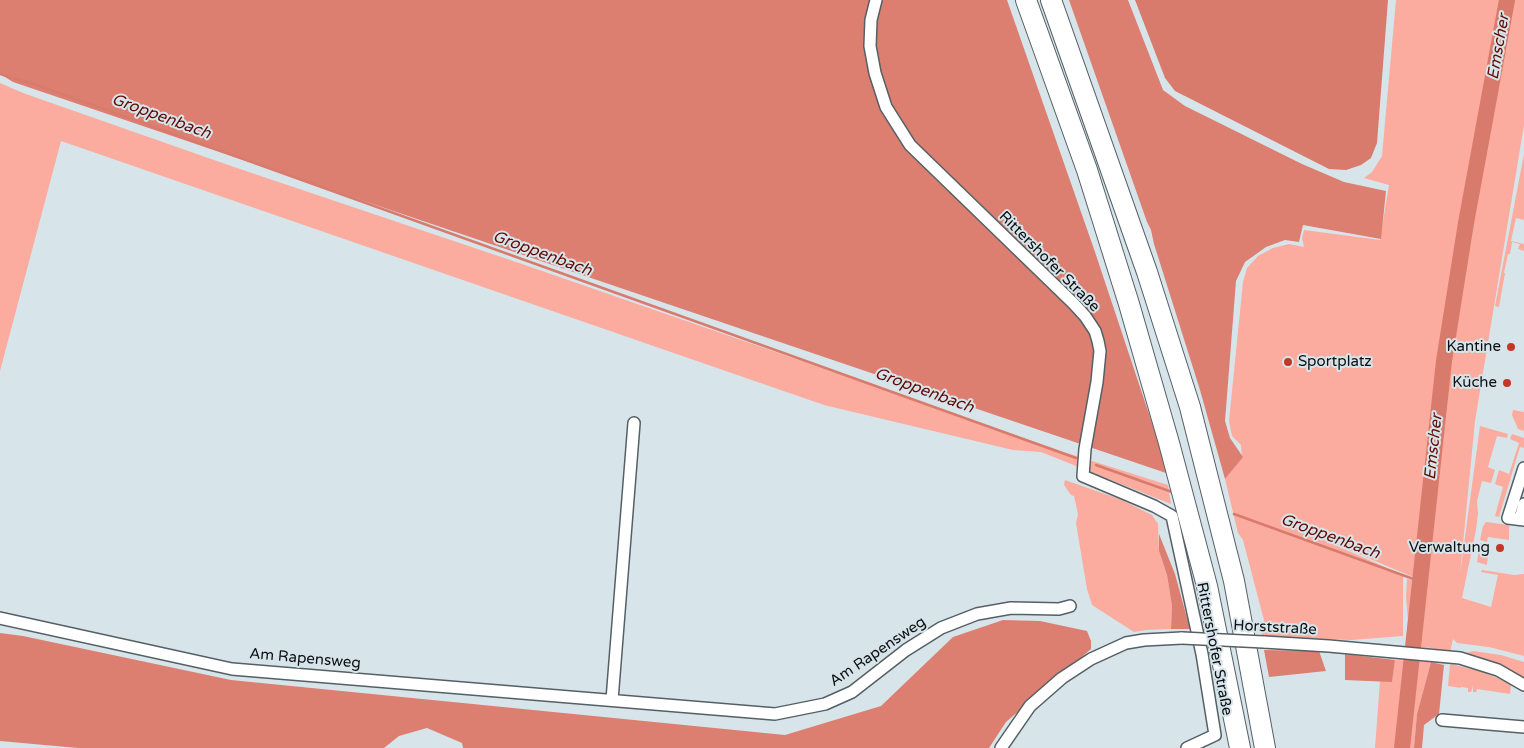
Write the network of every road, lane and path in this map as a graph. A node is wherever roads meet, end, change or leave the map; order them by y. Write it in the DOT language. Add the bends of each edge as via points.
graph roads {
  1 [pos="876,0"];
  2 [pos="1026,0"];
  3 [pos="1051,0"];
  4 [pos="634,424"];
  5 [pos="1524,468"];
  6 [pos="1524,504"];
  7 [pos="1522,520"];
  8 [pos="1070,606"];
  9 [pos="0,618"];
  10 [pos="1524,685"];
  11 [pos="612,700"];
  12 [pos="1442,720"];
  13 [pos="1524,727"];
  14 [pos="1189,747"];
  15 [pos="1001,748"];
  16 [pos="1240,748"];
  17 [pos="1265,748"];
  1 -- 14 [label="street, Rittershofer Straße" via="870,46 875,73 886,107 910,145 1073,303 1095,331 1099,359 1083,476 1172,516 1202,654 1215,735"];
  2 -- 16 [label="highway" via="1087,170 1167,434 1208,586"];
  3 -- 17 [label="highway" via="1147,272 1190,407 1234,581"];
  4 -- 11 [label="street"];
  5 -- 7 [label="street" via="1508,518"];
  6 -- 7 [label="street"];
  8 -- 11 [label="street, Am Rapensweg" via="1011,608 977,614 906,650 852,692 825,704 796,711 775,714"];
  9 -- 11 [label="street, Am Rapensweg" via="232,668"];
  10 -- 15 [label="street, Horststraße, bridge" via="1487,666 1460,658 1264,642 1182,638 1144,640 1091,659 1062,678 1030,706"];
  12 -- 13 [label="street"];
}
